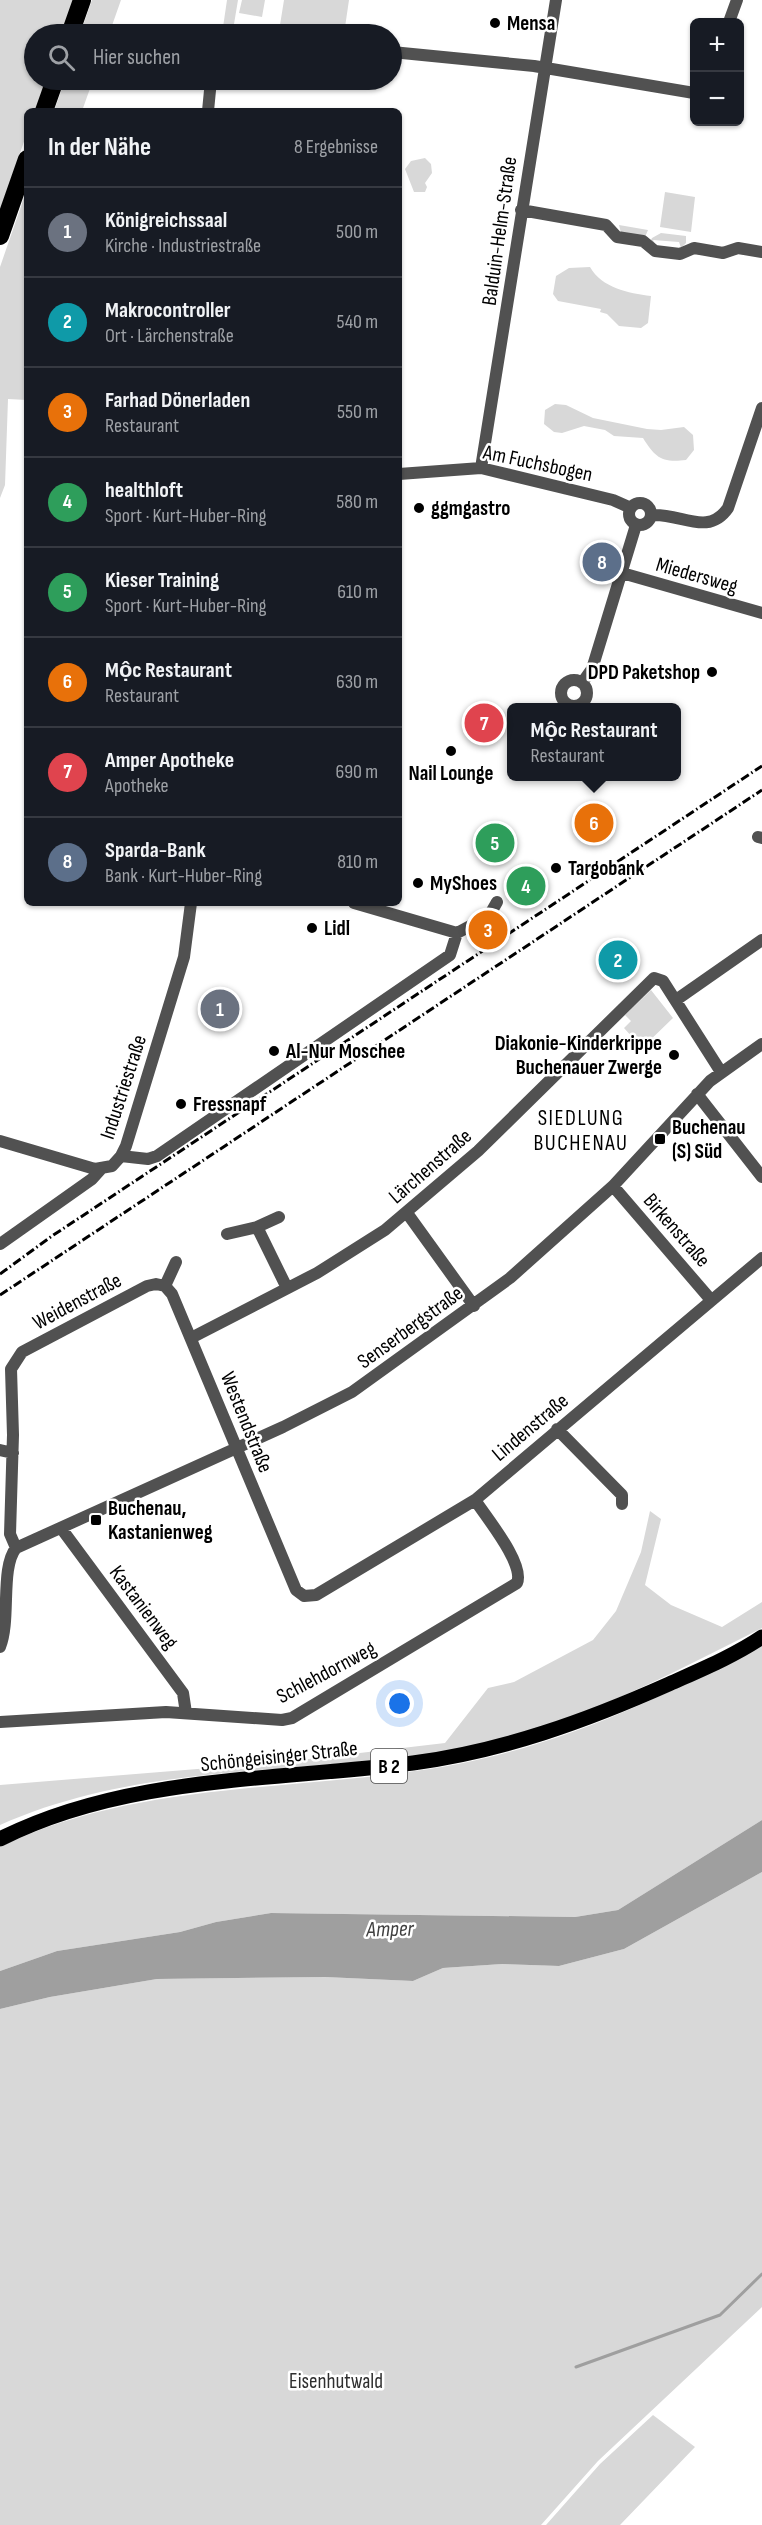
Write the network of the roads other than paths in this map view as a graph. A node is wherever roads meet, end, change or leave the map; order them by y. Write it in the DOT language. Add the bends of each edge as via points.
graph roads {
  1 [pos="82,0"];
  2 [pos="556,0"];
  3 [pos="737,0"];
  4 [pos="730,18"];
  5 [pos="74,24"];
  6 [pos="402,53"];
  7 [pos="544,68"];
  8 [pos="51,90"];
  9 [pos="211,90"];
  10 [pos="690,92"];
  11 [pos="45,108"];
  12 [pos="208,108"];
  13 [pos="24,168"];
  14 [pos="521,210"];
  15 [pos="0,236"];
  16 [pos="762,252"];
  17 [pos="761,413"];
  18 [pos="481,468"];
  19 [pos="402,474"];
  20 [pos="631,508"];
  21 [pos="652,514"];
  22 [pos="636,525"];
  23 [pos="622,573"];
  24 [pos="762,613"];
  25 [pos="582,682"];
  26 [pos="568,703"];
  27 [pos="582,703"];
  28 [pos="497,902"];
  29 [pos="191,906"];
  30 [pos="364,906"];
  31 [pos="457,933"];
  32 [pos="762,940"];
  33 [pos="676,1000"];
  34 [pos="762,1044"];
  35 [pos="721,1072"];
  36 [pos="697,1094"];
  37 [pos="0,1141"];
  38 [pos="122,1156"];
  39 [pos="102,1169"];
  40 [pos="762,1177"];
  41 [pos="613,1186"];
  42 [pos="407,1213"];
  43 [pos="279,1217"];
  44 [pos="256,1227"];
  45 [pos="227,1234"];
  46 [pos="0,1244"];
  47 [pos="762,1258"];
  48 [pos="176,1262"];
  49 [pos="165,1286"];
  50 [pos="287,1288"];
  51 [pos="711,1299"];
  52 [pos="474,1306"];
  53 [pos="191,1338"];
  54 [pos="557,1429"];
  55 [pos="237,1448"];
  56 [pos="0,1450"];
  57 [pos="13,1453"];
  58 [pos="475,1500"];
  59 [pos="622,1504"];
  60 [pos="61,1527"];
  61 [pos="16,1548"];
  62 [pos="4,1567"];
  63 [pos="303,1596"];
  64 [pos="762,1637"];
  65 [pos="0,1647"];
  66 [pos="186,1713"];
  67 [pos="0,1722"];
  68 [pos="0,1839"];
  1 -- 5 [label="highway"];
  2 -- 7 [label="street, Balduin-Helm-Straße"];
  3 -- 4 [label="street"];
  6 -- 7 [label="street"];
  7 -- 10 [label="street"];
  7 -- 14 [label="street, Balduin-Helm-Straße"];
  8 -- 11 [label="highway"];
  9 -- 12 [label="street"];
  13 -- 15 [label="highway"];
  14 -- 16 [label="street" via="606,225 617,237 643,241 655,251 680,254 694,248 723,253 738,248"];
  14 -- 18 [label="street, Balduin-Helm-Straße"];
  17 -- 21 [label="street" via="728,508 718,520"];
  18 -- 19 [label="street, Am Fuchsbogen"];
  18 -- 20 [label="street, Am Fuchsbogen" via="613,500"];
  20 -- 21 [label="street" via="644,504"];
  20 -- 22 [label="street" via="630,519"];
  21 -- 22 [label="street" via="646,524"];
  22 -- 23 [label="street"];
  23 -- 24 [label="street, Miedersweg"];
  23 -- 25 [label="street" via="592,669"];
  25 -- 26 [label="street" via="562,681"];
  25 -- 27 [label="street" via="587,694"];
  28 -- 31 [label="street" via="489,916"];
  29 -- 38 [label="street, Industriestraße" via="184,957"];
  30 -- 31 [label="street"];
  31 -- 38 [label="street" via="450,956 157,1156"];
  32 -- 33 [label="street"];
  33 -- 35 [label="street"];
  33 -- 42 [label="street, Lärchenstraße" via="659,977 650,980 478,1151"];
  34 -- 35 [label="street, Senserbergstraße"];
  35 -- 36 [label="street, Senserbergstraße"];
  36 -- 40 [label="street"];
  36 -- 41 [label="street, Senserbergstraße"];
  37 -- 39 [label="street, Industriestraße"];
  38 -- 39 [label="street, Industriestraße"];
  39 -- 46 [label="street"];
  41 -- 51 [label="street, Birkenstraße"];
  41 -- 52 [label="street, Senserbergstraße"];
  42 -- 50 [label="street, Lärchenstraße" via="361,1246"];
  42 -- 52 [label="street"];
  43 -- 44 [label="street"];
  44 -- 45 [label="street"];
  44 -- 50 [label="street"];
  47 -- 51 [label="street, Lindenstraße"];
  48 -- 49 [label="street"];
  49 -- 53 [label="street, Westendstraße"];
  49 -- 57 [label="street, Weidenstraße" via="147,1286 17,1357 10,1376"];
  50 -- 53 [label="street, Lärchenstraße"];
  51 -- 54 [label="street, Lindenstraße"];
  52 -- 55 [label="street, Senserbergstraße" via="352,1392"];
  53 -- 55 [label="street, Westendstraße"];
  54 -- 58 [label="street, Lindenstraße"];
  54 -- 59 [label="street" via="622,1496"];
  55 -- 60 [label="street, Senserbergstraße"];
  55 -- 63 [label="street, Westendstraße" via="296,1590"];
  56 -- 57 [label="street"];
  57 -- 61 [label="street, Weidenstraße" via="10,1534"];
  58 -- 63 [label="street, Lindenstraße" via="316,1595"];
  58 -- 66 [label="street, Schlehdornweg" via="517,1568 519,1580 511,1589 292,1718"];
  60 -- 61 [label="street, Senserbergstraße"];
  60 -- 66 [label="street, Kastanienweg" via="183,1693"];
  61 -- 62 [label="street"];
  62 -- 65 [label="street" via="6,1627"];
  64 -- 68 [label="main road, Schöngeisinger Straße / B 2" via="642,1696 548,1733 500,1747 413,1763 118,1797 46,1818"];
  66 -- 67 [label="street, Schlehdornweg"];
}
